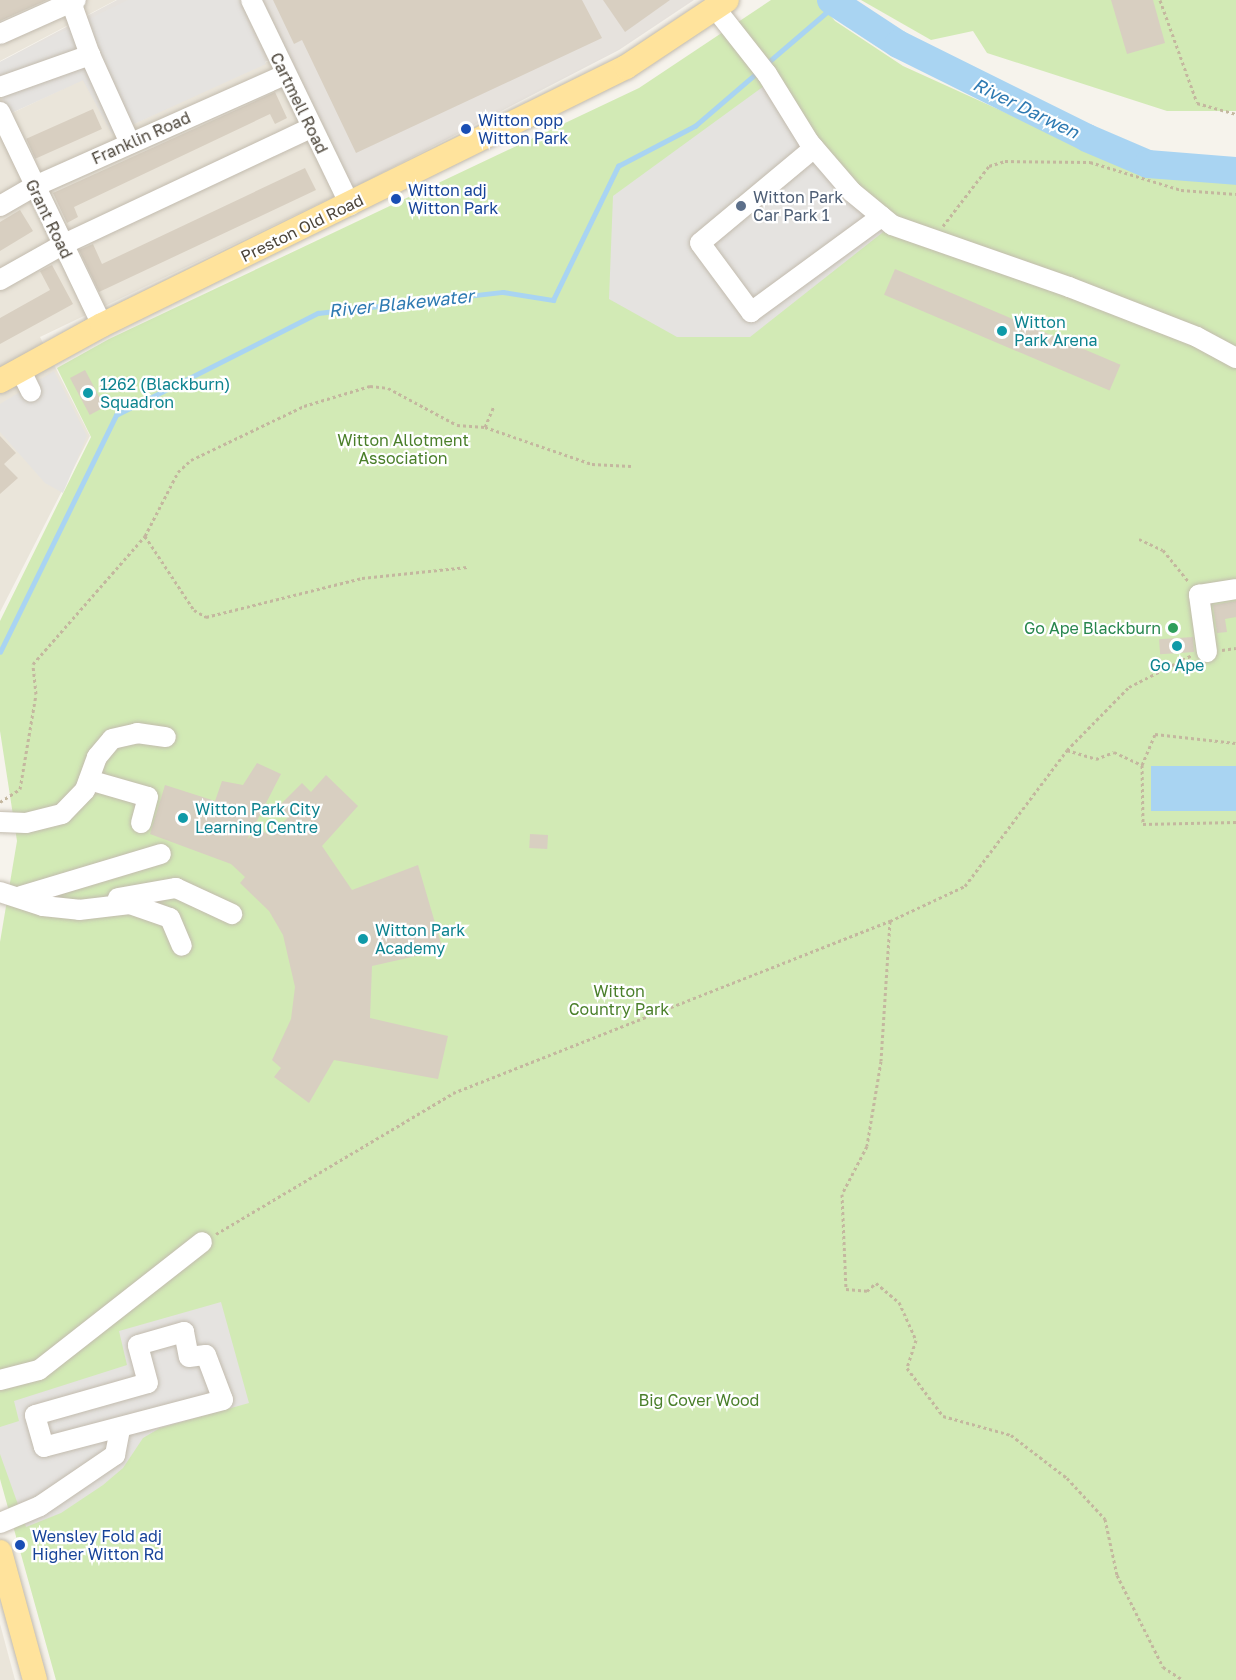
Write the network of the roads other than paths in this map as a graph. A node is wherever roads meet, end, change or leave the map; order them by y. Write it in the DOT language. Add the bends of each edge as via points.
graph roads {
  1 [pos="251,0"];
  2 [pos="73,1"];
  3 [pos="721,4"];
  4 [pos="0,34"];
  5 [pos="90,55"];
  6 [pos="284,75"];
  7 [pos="0,87"];
  8 [pos="2,122"];
  9 [pos="311,128"];
  10 [pos="130,143"];
  11 [pos="814,148"];
  12 [pos="33,187"];
  13 [pos="350,205"];
  14 [pos="0,206"];
  15 [pos="882,216"];
  16 [pos="62,245"];
  17 [pos="0,280"];
  18 [pos="102,325"];
  19 [pos="1236,358"];
  20 [pos="10,375"];
  21 [pos="31,392"];
  22 [pos="1236,589"];
  23 [pos="1207,652"];
  24 [pos="166,737"];
  25 [pos="88,780"];
  26 [pos="0,822"];
  27 [pos="141,823"];
  28 [pos="161,854"];
  29 [pos="0,892"];
  30 [pos="29,894"];
  31 [pos="232,914"];
  32 [pos="182,946"];
  33 [pos="202,1242"];
  34 [pos="0,1380"];
  35 [pos="120,1430"];
  36 [pos="0,1523"];
  37 [pos="0,1552"];
  38 [pos="35,1680"];
  1 -- 6 [label="street, Cartmell Road"];
  2 -- 4 [label="street"];
  2 -- 5 [label="street"];
  3 -- 11 [label="street" via="743,44"];
  3 -- 13 [label="main road, Preston Old Road" via="626,67"];
  5 -- 7 [label="street"];
  5 -- 10 [label="street"];
  6 -- 9 [label="street, Cartmell Road"];
  6 -- 10 [label="street, Franklin Road"];
  8 -- 12 [label="street, Grant Road"];
  9 -- 13 [label="street, Cartmell Road"];
  9 -- 16 [label="street"];
  10 -- 12 [label="street, Franklin Road"];
  11 -- 15 [label="street" via="852,192"];
  11 -- 15 [label="street" via="700,243 751,312"];
  12 -- 14 [label="street, Franklin Road"];
  12 -- 16 [label="street, Grant Road"];
  13 -- 18 [label="main road, Preston Old Road"];
  15 -- 19 [label="street" via="892,225 932,242 1069,287 1197,337"];
  16 -- 17 [label="street"];
  16 -- 18 [label="street, Grant Road"];
  18 -- 20 [label="main road, Preston Old Road"];
  20 -- 21 [label="street"];
  22 -- 23 [label="street" via="1198,595"];
  24 -- 25 [label="street" via="137,733 112,739"];
  25 -- 26 [label="street" via="62,814 26,823"];
  25 -- 27 [label="street" via="148,797"];
  28 -- 30 [label="street"];
  29 -- 30 [label="street"];
  30 -- 31 [label="street" via="76,903 176,888"];
  30 -- 32 [label="street" via="43,906 80,910 130,904 170,918"];
  33 -- 34 [label="street" via="39,1370"];
  35 -- 35 [label="street" via="223,1400 206,1355 189,1357 184,1332 138,1345 148,1383 35,1415 44,1447"];
  35 -- 36 [label="street" via="115,1455 40,1506"];
  37 -- 38 [label="main road"];
}
